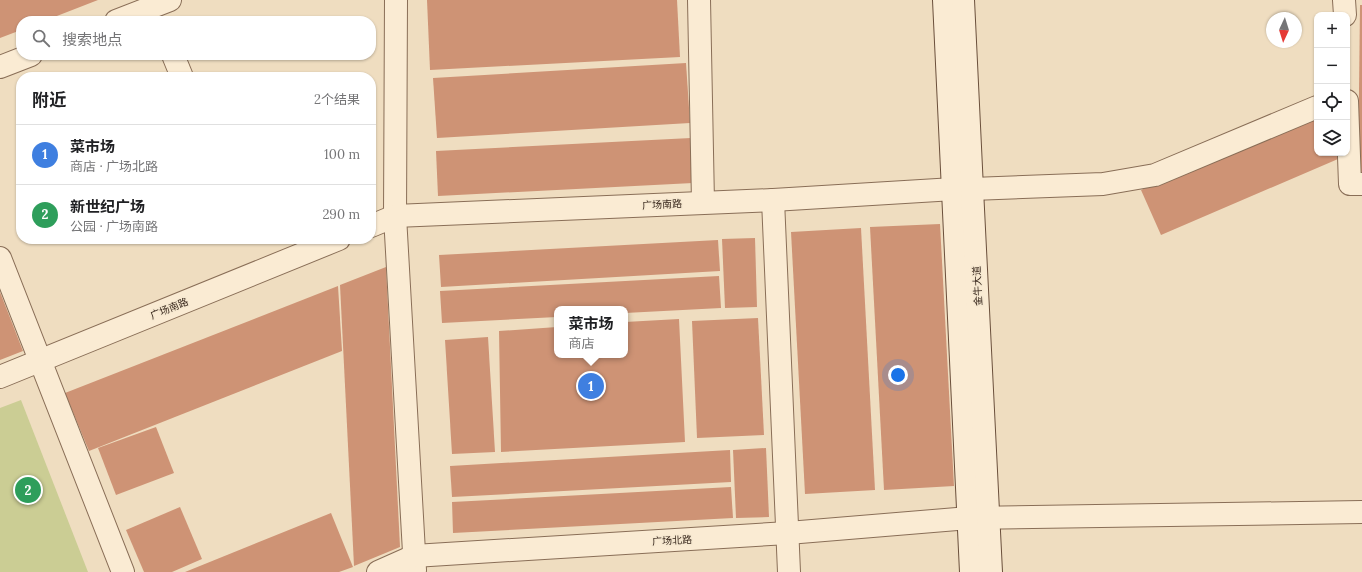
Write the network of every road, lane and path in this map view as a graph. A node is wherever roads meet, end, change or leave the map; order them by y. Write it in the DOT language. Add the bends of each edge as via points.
graph roads {
  1 [pos="396,0"];
  2 [pos="699,0"];
  3 [pos="944,0"];
  4 [pos="963,0"];
  5 [pos="1344,0"];
  6 [pos="159,7"];
  7 [pos="1345,12"];
  8 [pos="131,16"];
  9 [pos="18,60"];
  10 [pos="175,60"];
  11 [pos="0,67"];
  12 [pos="180,72"];
  13 [pos="1314,108"];
  14 [pos="1348,120"];
  15 [pos="1362,184"];
  16 [pos="963,189"];
  17 [pos="773,200"];
  18 [pos="703,202"];
  19 [pos="395,216"];
  20 [pos="376,224"];
  21 [pos="327,244"];
  22 [pos="0,258"];
  23 [pos="0,377"];
  24 [pos="1362,512"];
  25 [pos="979,518"];
  26 [pos="788,533"];
  27 [pos="414,564"];
  28 [pos="123,572"];
  29 [pos="378,572"];
  30 [pos="789,572"];
  31 [pos="971,572"];
  32 [pos="992,572"];
  1 -- 19 [label="street"];
  2 -- 18 [label="street"];
  3 -- 16 [label="street, 金牛大道"];
  4 -- 16 [label="street, 金牛大道"];
  5 -- 7 [label="street"];
  6 -- 8 [label="street"];
  9 -- 11 [label="street"];
  10 -- 12 [label="street"];
  13 -- 16 [label="street, 广场南路" via="1155,175 1102,184"];
  14 -- 15 [label="street" via="1350,184"];
  16 -- 17 [label="street, 广场南路"];
  16 -- 25 [label="street, 金牛大道"];
  17 -- 18 [label="street, 广场南路"];
  17 -- 26 [label="street"];
  18 -- 19 [label="street, 广场南路"];
  19 -- 20 [label="street, 广场南路"];
  19 -- 27 [label="street"];
  21 -- 23 [label="street, 广场南路"];
  22 -- 28 [label="street"];
  24 -- 25 [label="street, 广场北路"];
  25 -- 26 [label="street, 广场北路"];
  25 -- 31 [label="street, 金牛大道"];
  25 -- 32 [label="street, 金牛大道"];
  26 -- 27 [label="street, 广场北路"];
  26 -- 30 [label="street"];
  27 -- 29 [label="street, 广场北路"];
}
